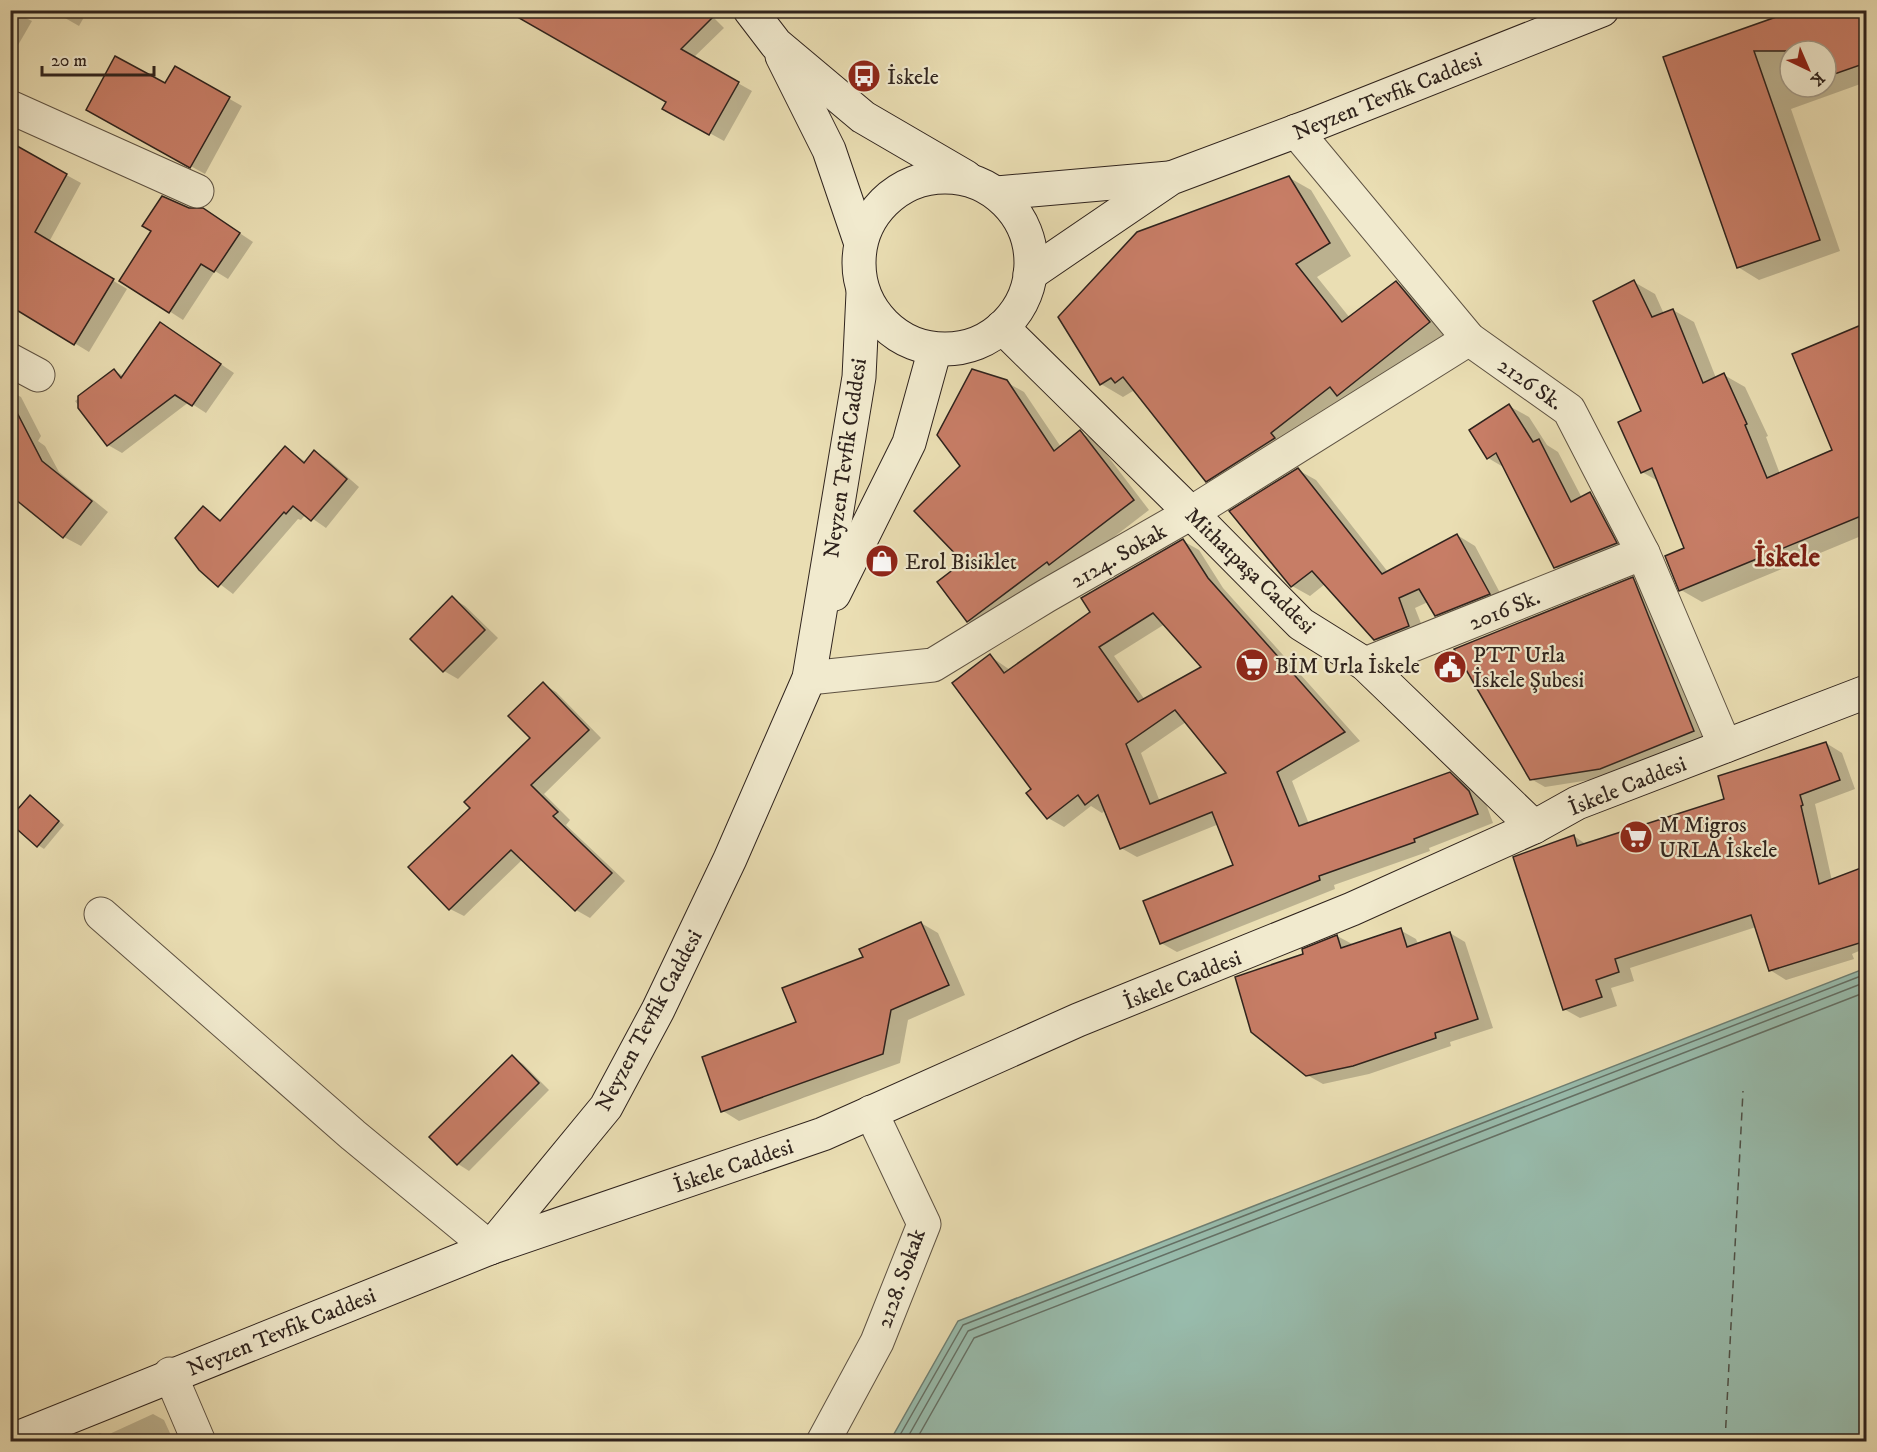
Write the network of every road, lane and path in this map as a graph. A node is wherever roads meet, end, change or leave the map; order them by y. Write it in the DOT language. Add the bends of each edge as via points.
graph roads {
  1 [pos="750,10"];
  2 [pos="1602,10"];
  3 [pos="776,44"];
  4 [pos="10,107"];
  5 [pos="1296,131"];
  6 [pos="1171,178"];
  7 [pos="983,186"];
  8 [pos="197,191"];
  9 [pos="860,242"];
  10 [pos="1030,274"];
  11 [pos="863,293"];
  12 [pos="1002,327"];
  13 [pos="1469,339"];
  14 [pos="935,349"];
  15 [pos="1191,513"];
  16 [pos="1643,553"];
  17 [pos="820,622"];
  18 [pos="1365,664"];
  19 [pos="809,678"];
  20 [pos="1866,692"];
  21 [pos="1725,746"];
  22 [pos="1534,827"];
  23 [pos="101,914"];
  24 [pos="871,1112"];
  25 [pos="490,1248"];
  26 [pos="170,1374"];
  27 [pos="10,1441"];
  28 [pos="199,1442"];
  29 [pos="823,1442"];
  1 -- 3 [label="street"];
  2 -- 5 [label="street, Neyzen Tevfik Caddesi"];
  3 -- 7 [label="street" via="863,117"];
  3 -- 9 [label="street" via="829,150"];
  4 -- 8 [label="street"];
  5 -- 6 [label="street, Neyzen Tevfik Caddesi"];
  5 -- 13 [label="street, 2126 Sk."];
  6 -- 7 [label="street"];
  6 -- 10 [label="street"];
  7 -- 9 [label="street" via="943,176 915,181 891,195 872,216"];
  7 -- 10 [label="street" via="1013,209 1024,229 1030,251"];
  9 -- 11 [label="street" via="858,270"];
  10 -- 12 [label="street" via="1016,312"];
  11 -- 14 [label="street" via="874,314 891,331 912,343"];
  11 -- 17 [label="street, Neyzen Tevfik Caddesi" via="859,377"];
  12 -- 14 [label="street" via="982,341 959,348"];
  12 -- 15 [label="street, Mithatpaşa Caddesi"];
  13 -- 15 [label="street, 2124. Sokak"];
  13 -- 16 [label="street, 2126 Sk." via="1569,410"];
  14 -- 17 [label="street, Neyzen Tevfik Caddesi" via="909,443"];
  15 -- 18 [label="street, Mithatpaşa Caddesi" via="1300,624"];
  15 -- 19 [label="street, 2124. Sokak" via="933,665"];
  16 -- 18 [label="street, 2016 Sk."];
  16 -- 21 [label="street, 2126 Sk."];
  17 -- 19 [label="street, Neyzen Tevfik Caddesi"];
  18 -- 22 [label="street, Mithatpaşa Caddesi"];
  19 -- 25 [label="street, Neyzen Tevfik Caddesi" via="730,859 658,1010 606,1107"];
  20 -- 21 [label="street, İskele Caddesi"];
  21 -- 22 [label="street, İskele Caddesi" via="1577,803"];
  22 -- 24 [label="street, İskele Caddesi"];
  23 -- 25 [label="street" via="353,1135"];
  24 -- 25 [label="street, İskele Caddesi" via="812,1138"];
  24 -- 29 [label="street, 2128. Sokak" via="924,1224 877,1342"];
  25 -- 26 [label="street, Neyzen Tevfik Caddesi"];
  26 -- 27 [label="street, Neyzen Tevfik Caddesi"];
  26 -- 28 [label="street"];
}
